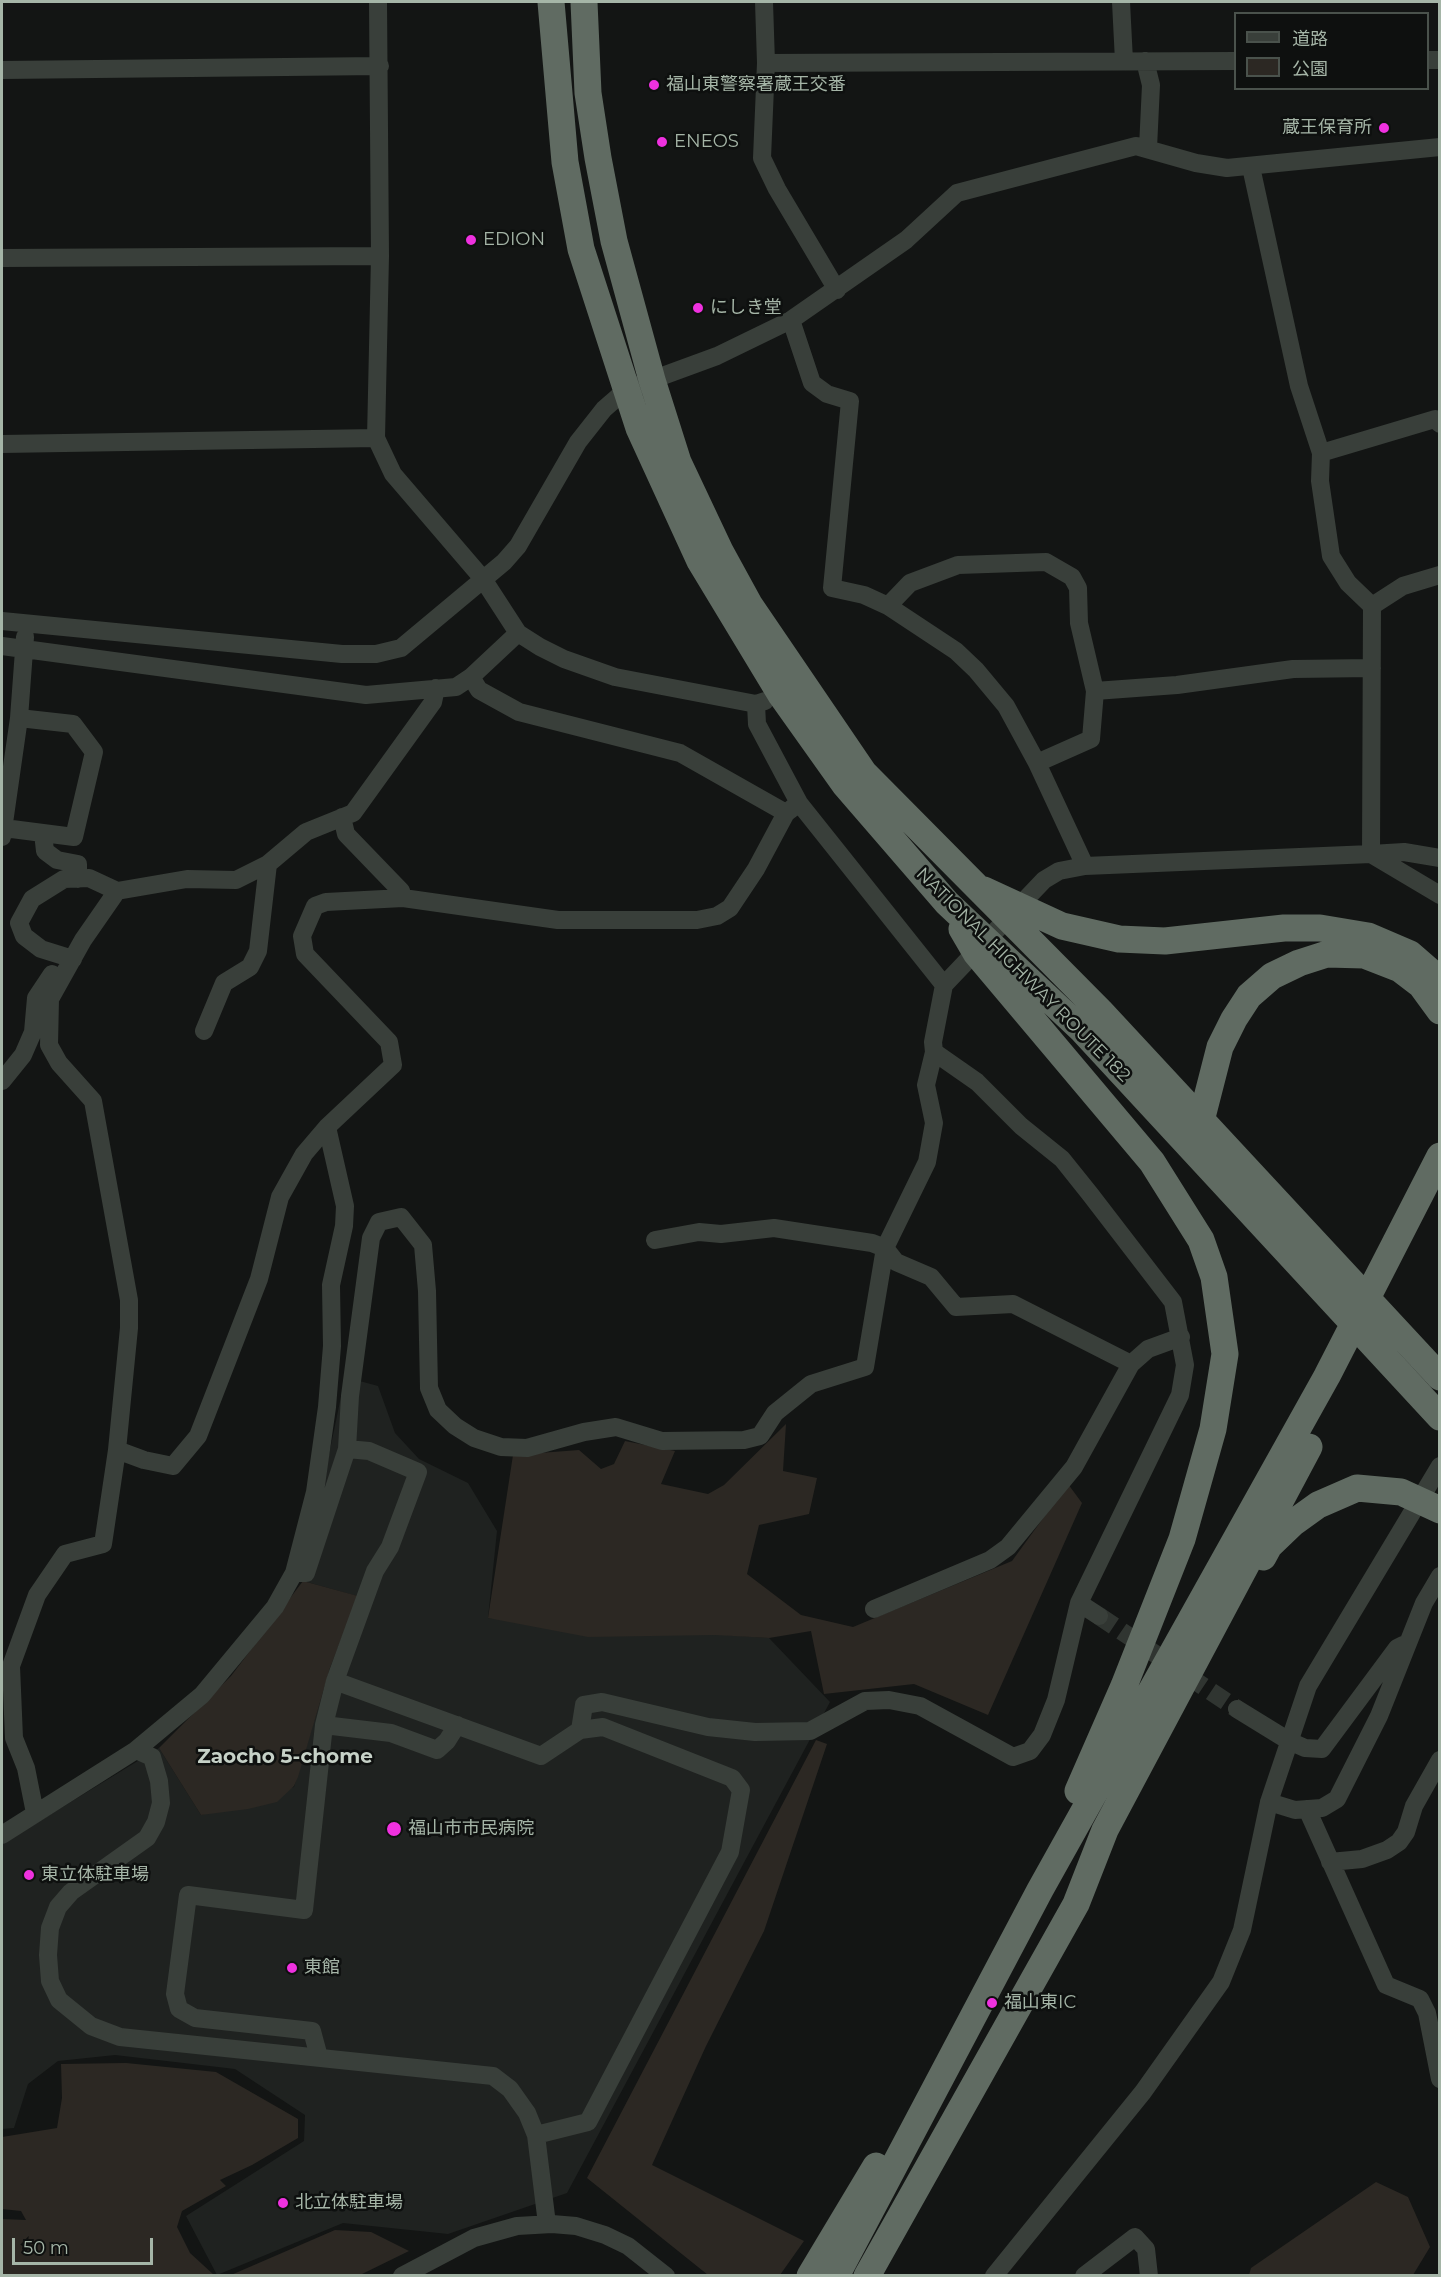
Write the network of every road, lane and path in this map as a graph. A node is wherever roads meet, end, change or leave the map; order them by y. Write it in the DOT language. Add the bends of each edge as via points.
graph roads {
  1 [pos="378,2"];
  2 [pos="550,2"];
  3 [pos="584,2"];
  4 [pos="764,2"];
  5 [pos="1121,2"];
  6 [pos="1124,61"];
  7 [pos="1145,61"];
  8 [pos="1234,61"];
  9 [pos="766,63"];
  10 [pos="380,66"];
  11 [pos="2,70"];
  12 [pos="1440,147"];
  13 [pos="1148,148"];
  14 [pos="1251,167"];
  15 [pos="380,256"];
  16 [pos="2,258"];
  17 [pos="837,290"];
  18 [pos="791,320"];
  19 [pos="639,384"];
  20 [pos="1440,424"];
  21 [pos="376,438"];
  22 [pos="2,444"];
  23 [pos="1321,453"];
  24 [pos="1440,575"];
  25 [pos="483,579"];
  26 [pos="888,606"];
  27 [pos="1372,606"];
  28 [pos="2,621"];
  29 [pos="25,623"];
  30 [pos="519,633"];
  31 [pos="2,646"];
  32 [pos="24,649"];
  33 [pos="1372,668"];
  34 [pos="471,677"];
  35 [pos="436,688"];
  36 [pos="1095,691"];
  37 [pos="781,695"];
  38 [pos="756,704"];
  39 [pos="20,718"];
  40 [pos="1037,763"];
  41 [pos="793,808"];
  42 [pos="342,817"];
  43 [pos="3,833"];
  44 [pos="43,833"];
  45 [pos="1371,854"];
  46 [pos="1440,858"];
  47 [pos="268,864"];
  48 [pos="1085,866"];
  49 [pos="78,879"];
  50 [pos="117,891"];
  51 [pos="1440,895"];
  52 [pos="403,898"];
  53 [pos="1013,912"];
  54 [pos="982,946"];
  55 [pos="73,959"];
  56 [pos="1440,980"];
  57 [pos="945,985"];
  58 [pos="1440,1011"];
  59 [pos="204,1031"];
  60 [pos="934,1052"];
  61 [pos="2,1081"];
  62 [pos="1201,1121"];
  63 [pos="327,1127"];
  64 [pos="1440,1156"];
  65 [pos="1440,1200"];
  66 [pos="655,1240"];
  67 [pos="885,1248"];
  68 [pos="1394,1269"];
  69 [pos="1181,1337"];
  70 [pos="1131,1364"];
  71 [pos="1440,1377"];
  72 [pos="1334,1382"];
  73 [pos="1440,1417"];
  74 [pos="347,1449"];
  75 [pos="117,1450"];
  76 [pos="1440,1466"];
  77 [pos="1439,1509"];
  78 [pos="294,1573"];
  79 [pos="1440,1576"];
  80 [pos="1079,1603"];
  81 [pos="874,1609"];
  82 [pos="1099,1616"];
  83 [pos="1408,1644"];
  84 [pos="335,1681"];
  85 [pos="1237,1709"];
  86 [pos="324,1725"];
  87 [pos="457,1725"];
  88 [pos="580,1730"];
  89 [pos="1289,1741"];
  90 [pos="136,1750"];
  91 [pos="1440,1760"];
  92 [pos="1269,1802"];
  93 [pos="1307,1809"];
  94 [pos="35,1813"];
  95 [pos="2,1835"];
  96 [pos="1330,1862"];
  97 [pos="1040,1890"];
  98 [pos="1076,1904"];
  99 [pos="319,2057"];
  100 [pos="1440,2079"];
  101 [pos="933,2092"];
  102 [pos="963,2106"];
  103 [pos="536,2135"];
  104 [pos="547,2224"];
  105 [pos="402,2276"];
  106 [pos="666,2276"];
  107 [pos="810,2276"];
  108 [pos="836,2276"];
  109 [pos="867,2276"];
  110 [pos="885,2276"];
  111 [pos="994,2276"];
  112 [pos="1084,2276"];
  113 [pos="1149,2276"];
  1 -- 10 [label="street"];
  2 -- 19 [label="highway, NATIONAL HIGHWAY ROUTE 182" via="565,162 581,249"];
  3 -- 19 [label="highway, NATIONAL HIGHWAY ROUTE 182" via="588,93"];
  4 -- 9 [label="street"];
  5 -- 6 [label="street"];
  6 -- 7 [label="street"];
  6 -- 9 [label="street"];
  7 -- 8 [label="street"];
  7 -- 13 [label="street" via="1151,85"];
  9 -- 17 [label="street" via="762,158"];
  10 -- 11 [label="street"];
  10 -- 15 [label="street"];
  12 -- 14 [label="street"];
  13 -- 14 [label="street" via="1213,166"];
  13 -- 17 [label="street" via="1124,148 957,194 906,240"];
  14 -- 23 [label="street" via="1299,386"];
  15 -- 16 [label="street"];
  15 -- 21 [label="street"];
  17 -- 18 [label="street"];
  18 -- 19 [label="street" via="717,356"];
  18 -- 26 [label="street" via="812,383 850,401 832,588 864,595"];
  19 -- 25 [label="street" via="604,409 578,442 518,546"];
  19 -- 37 [label="highway, NATIONAL HIGHWAY ROUTE 182" via="639,428 700,561"];
  19 -- 53 [label="highway, NATIONAL HIGHWAY ROUTE 182" via="749,604 864,772 975,886"];
  20 -- 23 [label="street" via="1435,419"];
  21 -- 22 [label="street"];
  21 -- 25 [label="street" via="393,474"];
  23 -- 27 [label="street" via="1320,481 1331,556 1348,583"];
  24 -- 27 [label="street" via="1403,586"];
  25 -- 29 [label="street" via="401,648 376,654"];
  25 -- 30 [label="street"];
  26 -- 36 [label="street" via="910,583 958,565 1046,561 1071,577 1078,588 1079,624"];
  26 -- 40 [label="street" via="956,651 976,670 1006,706"];
  27 -- 33 [label="street"];
  28 -- 29 [label="street"];
  29 -- 32 [label="street"];
  30 -- 34 [label="street"];
  30 -- 38 [label="street" via="564,659 615,677"];
  31 -- 32 [label="street"];
  32 -- 35 [label="street" via="366,695"];
  32 -- 39 [label="street"];
  33 -- 36 [label="street" via="1293,669 1177,685"];
  33 -- 45 [label="street"];
  34 -- 35 [label="street" via="456,687"];
  34 -- 41 [label="street" via="479,690 519,712 680,753"];
  35 -- 42 [label="street" via="433,702 353,813"];
  36 -- 40 [label="street" via="1091,739"];
  37 -- 38 [label="street"];
  37 -- 54 [label="highway, NATIONAL HIGHWAY ROUTE 182" via="845,785"];
  38 -- 41 [label="street" via="757,724"];
  39 -- 43 [label="street"];
  39 -- 44 [label="street" via="73,724 93,752 74,837"];
  40 -- 48 [label="street"];
  41 -- 52 [label="street" via="730,908 717,916 698,920 558,920"];
  41 -- 57 [label="street"];
  42 -- 47 [label="street" via="306,832"];
  42 -- 52 [label="street" via="346,834 401,891"];
  43 -- 44 [label="street"];
  44 -- 49 [label="street" via="45,851 57,860 78,864"];
  45 -- 46 [label="street" via="1404,852"];
  45 -- 48 [label="street"];
  45 -- 51 [label="street"];
  47 -- 50 [label="street" via="236,880 188,879"];
  47 -- 59 [label="street" via="258,951 250,967 224,983"];
  48 -- 53 [label="street" via="1059,871 1044,880"];
  49 -- 50 [label="street" via="90,878"];
  49 -- 55 [label="street" via="64,879 32,899 19,923 24,936 41,949"];
  50 -- 55 [label="street"];
  52 -- 63 [label="street" via="315,906 302,936 305,954 389,1042 392,1053 393,1065"];
  53 -- 54 [label="street"];
  53 -- 56 [label="highway" via="1119,939 1165,941 1320,928 1368,936 1410,954"];
  53 -- 62 [label="highway, NATIONAL HIGHWAY ROUTE 182"];
  54 -- 57 [label="street"];
  54 -- 73 [label="highway, NATIONAL HIGHWAY ROUTE 182" via="1083,1031"];
  54 -- 97 [label="highway" via="1152,1162 1195,1230 1214,1277 1225,1354 1212,1429 1182,1539 1124,1686 1066,1816"];
  55 -- 61 [label="street" via="57,966 36,998 33,1032 23,1055"];
  55 -- 75 [label="street" via="50,999 49,1045 59,1063 93,1101 123,1257 129,1328"];
  57 -- 60 [label="street"];
  58 -- 62 [label="highway" via="1421,985 1400,969 1364,955 1327,954 1299,963 1272,976 1249,996 1234,1018 1220,1047"];
  60 -- 67 [label="street" via="926,1085 934,1123 927,1162"];
  60 -- 69 [label="street" via="977,1082 1021,1126 1062,1159 1173,1302"];
  62 -- 71 [label="highway, NATIONAL HIGHWAY ROUTE 182"];
  63 -- 75 [label="street" via="304,1154 280,1197 259,1279 198,1436 173,1466"];
  63 -- 78 [label="street" via="345,1206 344,1226 331,1285 332,1346 315,1492"];
  64 -- 68 [label="highway"];
  65 -- 68 [label="highway"];
  66 -- 67 [label="street" via="699,1232 721,1234 774,1228"];
  67 -- 70 [label="street" via="896,1262 931,1277 956,1307 1013,1304"];
  67 -- 74 [label="street" via="865,1368 810,1384 775,1413 760,1436 744,1440 662,1441 616,1427 527,1448 501,1447 474,1438 438,1410 429,1388 428,1291 423,1245 401,1217 379,1222 371,1238 350,1396"];
  68 -- 72 [label="highway"];
  69 -- 70 [label="street" via="1148,1349"];
  69 -- 80 [label="street" via="1185,1365 1180,1395"];
  70 -- 81 [label="street" via="1074,1467 1008,1547 990,1560"];
  72 -- 97 [label="highway"];
  72 -- 98 [label="highway" via="1105,1830"];
  74 -- 78 [label="street" via="306,1574"];
  74 -- 84 [label="street" via="369,1451 418,1472 390,1547 375,1571"];
  75 -- 94 [label="street" via="103,1544 65,1554 38,1595 11,1666 14,1738 26,1768"];
  76 -- 89 [label="street" via="1308,1686"];
  77 -- 98 [label="highway" via="1401,1492 1357,1488 1301,1517 1269,1546"];
  78 -- 90 [label="street" via="275,1606 202,1695"];
  79 -- 83 [label="street"];
  80 -- 82 [label="street"];
  80 -- 88 [label="street" via="1056,1700 1042,1735 1030,1750 1013,1757 920,1706 889,1700 865,1701 810,1731 755,1732 708,1727 602,1702 584,1705"];
  83 -- 89 [label="street" via="1397,1648 1322,1749 1305,1748"];
  83 -- 93 [label="street" via="1379,1716 1337,1799 1322,1808"];
  84 -- 86 [label="street"];
  84 -- 87 [label="street"];
  85 -- 89 [label="street"];
  86 -- 87 [label="street" via="391,1733 437,1750"];
  86 -- 99 [label="street" via="304,1910 188,1895 175,1994 179,2009 195,2018 312,2031"];
  87 -- 88 [label="street" via="541,1756"];
  88 -- 103 [label="street" via="603,1727 623,1733 732,1778 741,1790 730,1852 588,2122"];
  89 -- 92 [label="street"];
  90 -- 94 [label="street"];
  90 -- 99 [label="street" via="152,1757 159,1781 161,1803 156,1822 147,1838 71,1892 58,1907 50,1928 48,1955 50,1981 59,2000 91,2026 120,2037"];
  91 -- 96 [label="street" via="1399,1842 1387,1851 1362,1859"];
  92 -- 93 [label="street" via="1295,1810"];
  92 -- 111 [label="street" via="1242,1930 1221,1982 1143,2092"];
  93 -- 96 [label="street"];
  94 -- 95 [label="street"];
  96 -- 100 [label="street" via="1386,1985 1420,1999 1427,2013"];
  97 -- 101 [label="highway"];
  98 -- 102 [label="highway"];
  99 -- 103 [label="street" via="493,2076 510,2089"];
  101 -- 107 [label="highway" via="866,2180"];
  101 -- 108 [label="highway"];
  102 -- 109 [label="highway"];
  102 -- 110 [label="highway"];
  103 -- 104 [label="street"];
  104 -- 105 [label="street" via="517,2226 474,2238"];
  104 -- 106 [label="street" via="576,2226 605,2235 628,2246"];
  112 -- 113 [label="street" via="1135,2237 1146,2249"];
}
